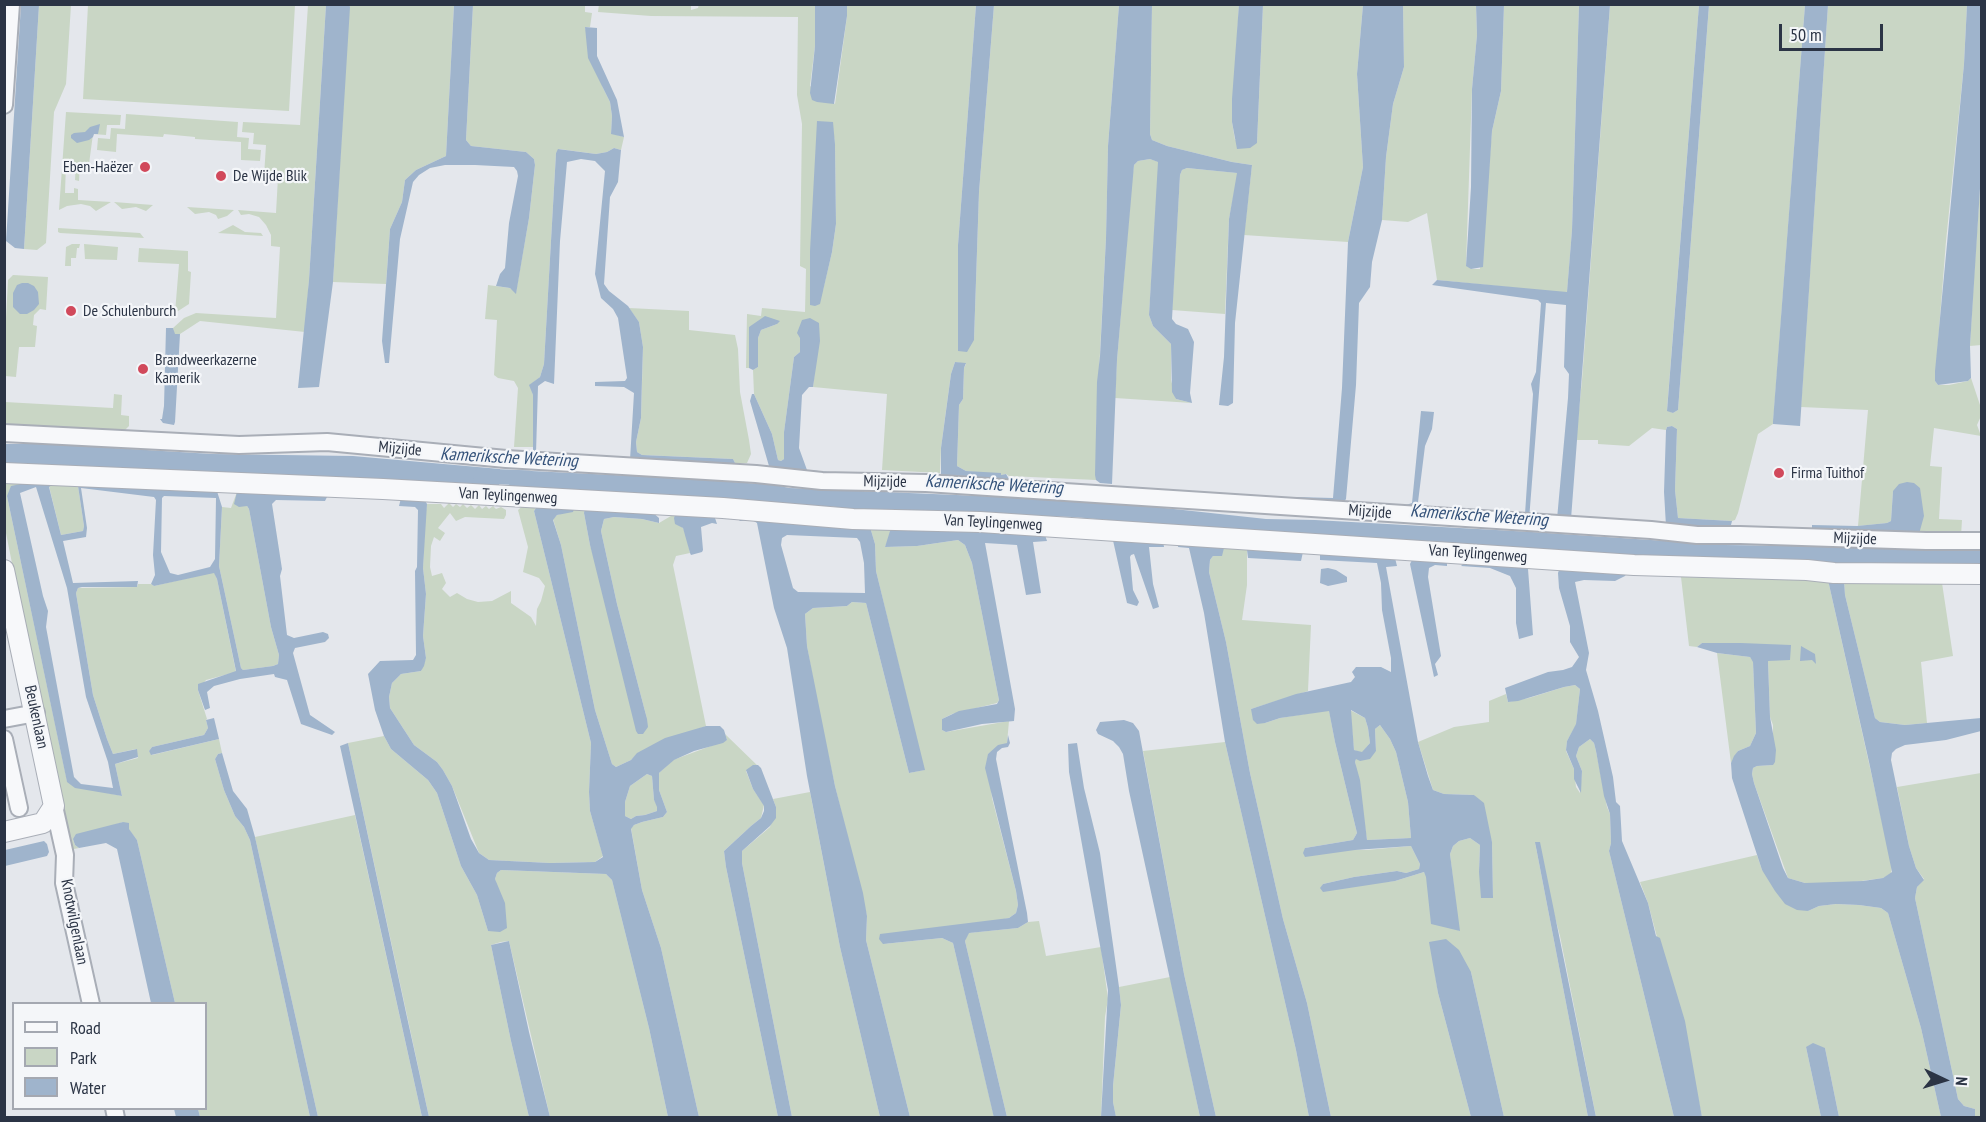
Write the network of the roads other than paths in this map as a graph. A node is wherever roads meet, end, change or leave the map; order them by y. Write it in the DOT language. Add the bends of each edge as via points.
graph roads {
  1 [pos="11,4"];
  2 [pos="6,59"];
  3 [pos="5,104"];
  4 [pos="4,433"];
  5 [pos="4,473"];
  6 [pos="1982,541"];
  7 [pos="4,570"];
  8 [pos="1982,574"];
  9 [pos="36,713"];
  10 [pos="4,719"];
  11 [pos="4,739"];
  12 [pos="54,806"];
  13 [pos="19,808"];
  14 [pos="4,832"];
  15 [pos="91,1002"];
  1 -- 2 [label="street"];
  2 -- 3 [label="street"];
  4 -- 6 [label="street, Mijzijde" via="239,445 327,442 822,481 926,483 1697,535"];
  5 -- 8 [label="street, Van Teylingenweg" via="723,508 1634,565"];
  7 -- 9 [label="street, Beukenlaan"];
  9 -- 10 [label="street"];
  9 -- 12 [label="street, Beukenlaan"];
  11 -- 13 [label="street"];
  12 -- 14 [label="street" via="43,823"];
  12 -- 15 [label="street, Knotwilgenlaan" via="65,855 64,883"];
}
